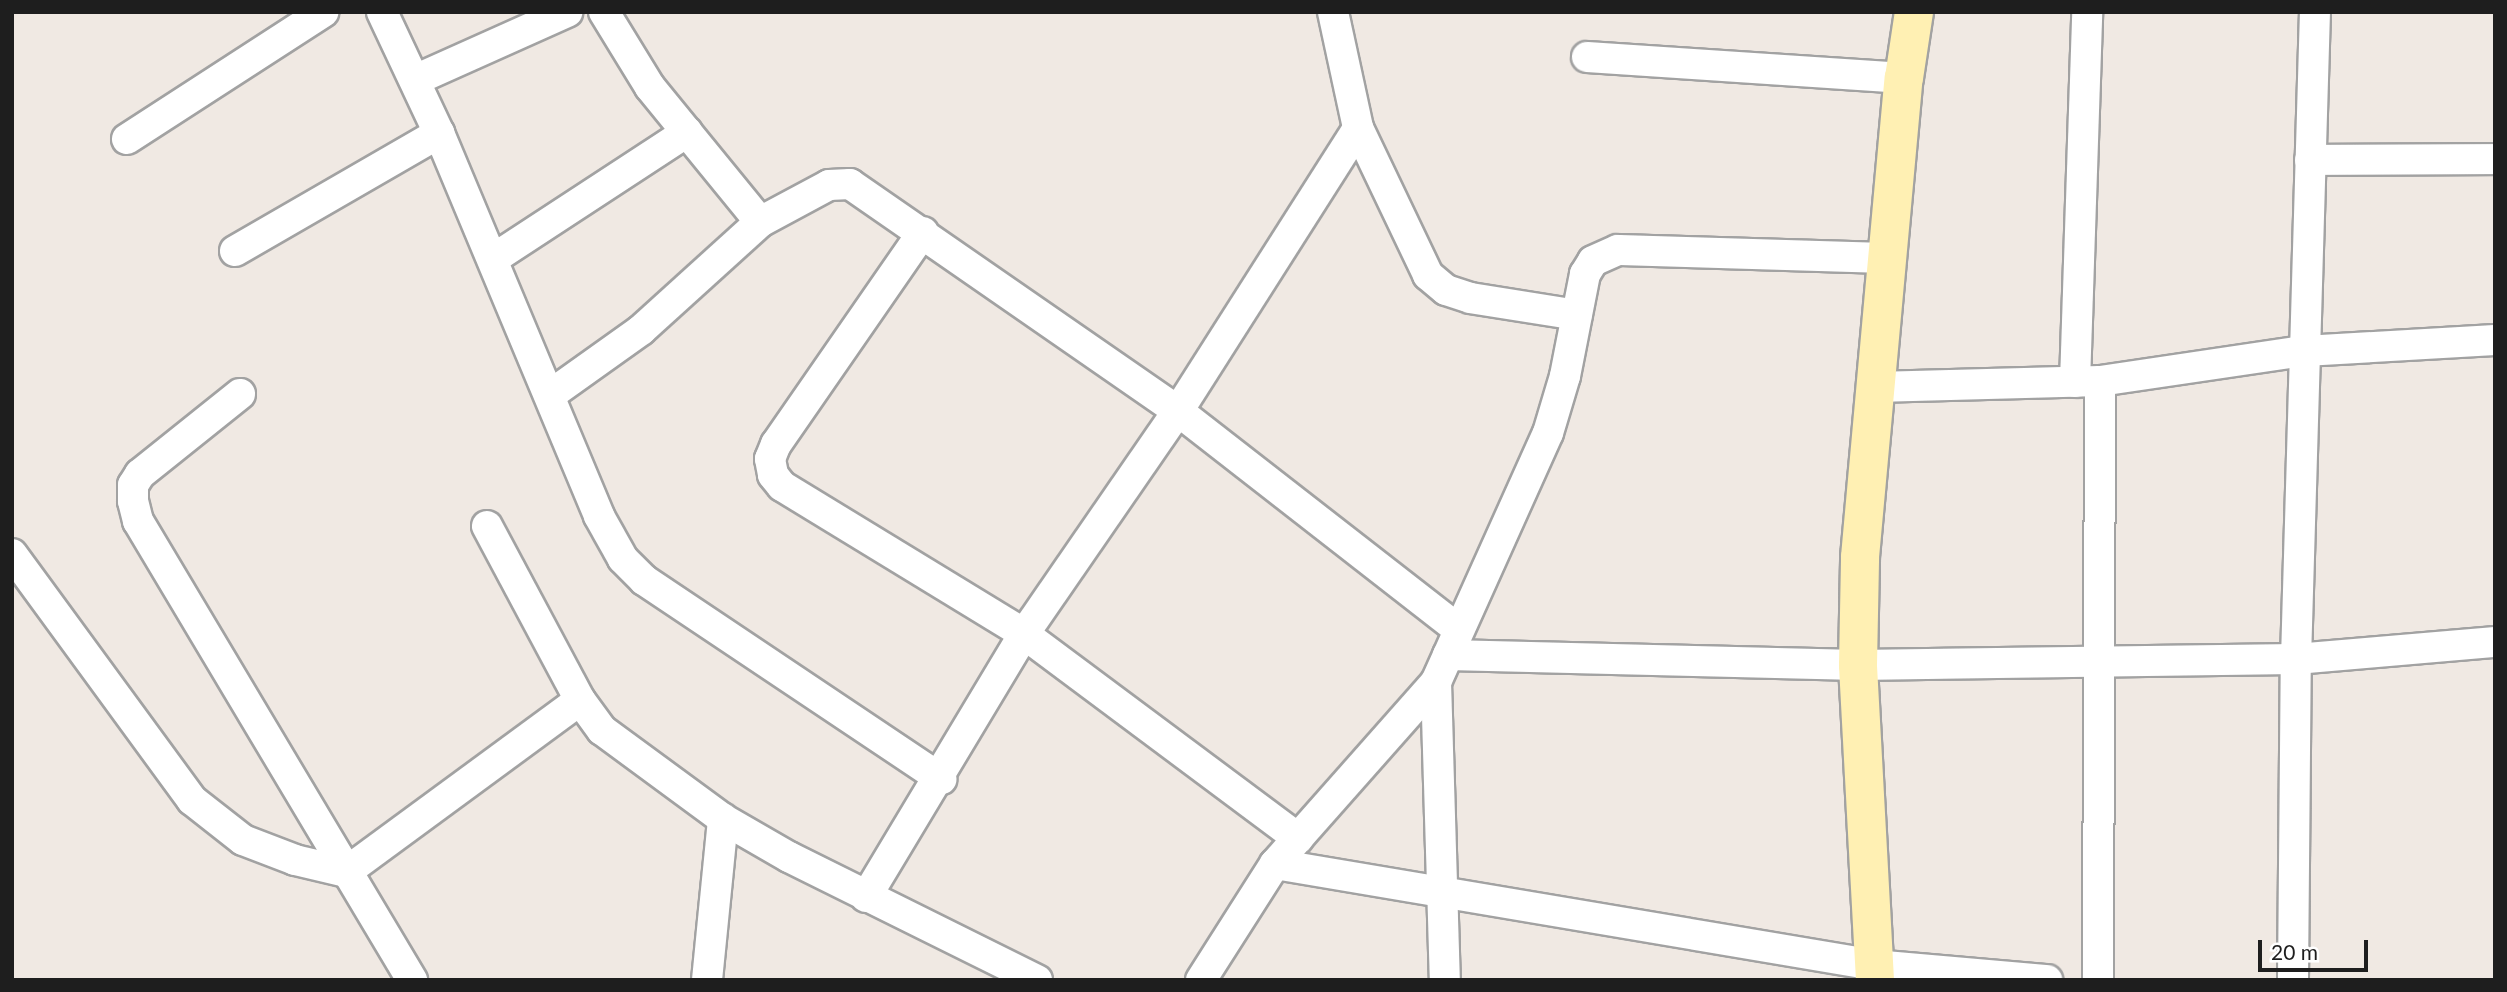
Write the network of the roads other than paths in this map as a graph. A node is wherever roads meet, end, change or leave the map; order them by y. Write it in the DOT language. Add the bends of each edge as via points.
graph roads {
  1 [pos="323,12"];
  2 [pos="382,12"];
  3 [pos="567,12"];
  4 [pos="604,12"];
  5 [pos="1333,12"];
  6 [pos="1914,12"];
  7 [pos="2087,12"];
  8 [pos="2315,12"];
  9 [pos="1587,57"];
  10 [pos="1904,78"];
  11 [pos="415,80"];
  12 [pos="1357,128"];
  13 [pos="687,132"];
  14 [pos="439,133"];
  15 [pos="127,139"];
  16 [pos="2495,159"];
  17 [pos="2310,160"];
  18 [pos="760,222"];
  19 [pos="923,232"];
  20 [pos="235,251"];
  21 [pos="1887,258"];
  22 [pos="493,259"];
  23 [pos="1577,315"];
  24 [pos="2495,340"];
  25 [pos="2304,351"];
  26 [pos="2087,382"];
  27 [pos="1875,387"];
  28 [pos="240,394"];
  29 [pos="550,396"];
  30 [pos="1178,411"];
  31 [pos="488,526"];
  32 [pos="12,554"];
  33 [pos="1024,634"];
  34 [pos="1453,642"];
  35 [pos="2495,642"];
  36 [pos="2297,659"];
  37 [pos="2098,661"];
  38 [pos="1858,665"];
  39 [pos="1436,682"];
  40 [pos="580,700"];
  41 [pos="941,779"];
  42 [pos="723,819"];
  43 [pos="1298,838"];
  44 [pos="1275,864"];
  45 [pos="346,872"];
  46 [pos="1440,895"];
  47 [pos="866,897"];
  48 [pos="1875,972"];
  49 [pos="412,980"];
  50 [pos="707,980"];
  51 [pos="1037,980"];
  52 [pos="1200,980"];
  53 [pos="1445,980"];
  54 [pos="2048,980"];
  55 [pos="2098,980"];
  56 [pos="2293,980"];
  1 -- 15 [label="street"];
  2 -- 11 [label="street"];
  3 -- 11 [label="street"];
  4 -- 13 [label="street" via="650,87"];
  5 -- 12 [label="street"];
  6 -- 10 [label="street"];
  7 -- 26 [label="street"];
  8 -- 17 [label="street"];
  9 -- 10 [label="street"];
  10 -- 21 [label="street"];
  11 -- 14 [label="street"];
  12 -- 23 [label="street" via="1427,275 1446,290 1470,298"];
  12 -- 30 [label="street"];
  13 -- 18 [label="street"];
  13 -- 22 [label="street"];
  14 -- 20 [label="street"];
  14 -- 22 [label="street"];
  16 -- 17 [label="street"];
  17 -- 25 [label="street"];
  18 -- 19 [label="street" via="828,185 850,184"];
  18 -- 29 [label="street" via="641,330"];
  19 -- 30 [label="street"];
  19 -- 33 [label="street" via="776,444 770,459 773,475 782,486"];
  21 -- 23 [label="street" via="1618,250 1593,261 1585,274"];
  21 -- 27 [label="street"];
  22 -- 29 [label="street"];
  23 -- 34 [label="street" via="1548,433"];
  24 -- 25 [label="street"];
  25 -- 26 [label="street"];
  25 -- 36 [label="street"];
  26 -- 27 [label="street"];
  26 -- 37 [label="street"];
  27 -- 38 [label="street" via="1864,482"];
  28 -- 45 [label="street" via="140,474 133,485 133,501 138,521"];
  29 -- 41 [label="street" via="600,516 624,559 644,580"];
  30 -- 33 [label="street"];
  30 -- 34 [label="street"];
  31 -- 40 [label="street"];
  32 -- 45 [label="street" via="192,800 243,840 295,860"];
  33 -- 41 [label="street"];
  33 -- 43 [label="street"];
  34 -- 38 [label="street"];
  34 -- 39 [label="street"];
  35 -- 36 [label="street"];
  36 -- 37 [label="street"];
  36 -- 56 [label="street"];
  37 -- 38 [label="street"];
  37 -- 55 [label="street"];
  38 -- 48 [label="street"];
  39 -- 43 [label="street"];
  39 -- 46 [label="street"];
  40 -- 42 [label="street" via="602,730"];
  40 -- 45 [label="street"];
  41 -- 47 [label="street"];
  42 -- 47 [label="street"];
  42 -- 50 [label="street"];
  43 -- 44 [label="street"];
  44 -- 46 [label="street"];
  44 -- 52 [label="street"];
  45 -- 49 [label="street"];
  46 -- 48 [label="street"];
  46 -- 53 [label="street"];
  47 -- 51 [label="street"];
  48 -- 54 [label="street"];
}
